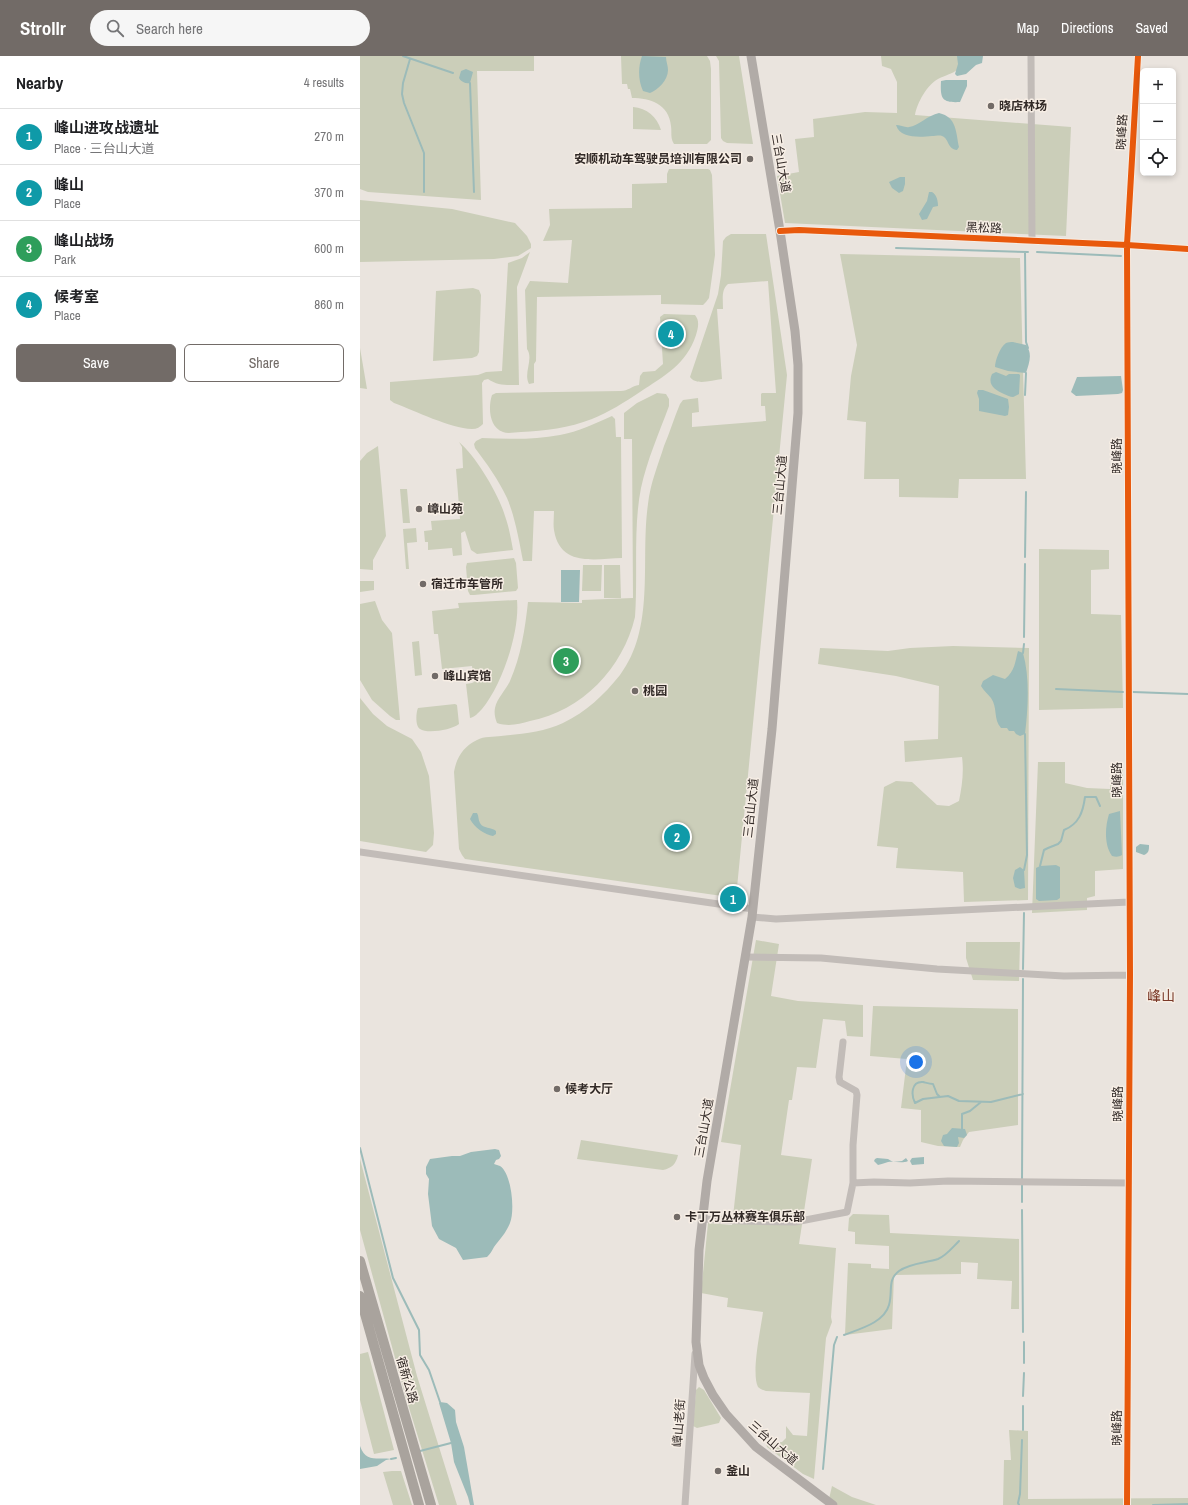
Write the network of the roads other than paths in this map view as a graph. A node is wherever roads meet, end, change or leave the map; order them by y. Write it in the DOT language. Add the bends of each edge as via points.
graph roads {
  1 [pos="751,56"];
  2 [pos="1031,56"];
  3 [pos="1138,56"];
  4 [pos="780,231"];
  5 [pos="1032,241"];
  6 [pos="1127,245"];
  7 [pos="1188,249"];
  8 [pos="360,852"];
  9 [pos="1129,902"];
  10 [pos="752,913"];
  11 [pos="746,956"];
  12 [pos="1130,976"];
  13 [pos="843,1042"];
  14 [pos="853,1183"];
  15 [pos="1129,1183"];
  16 [pos="703,1218"];
  17 [pos="360,1261"];
  18 [pos="360,1296"];
  19 [pos="696,1342"];
  20 [pos="1127,1504"];
  21 [pos="419,1505"];
  22 [pos="431,1505"];
  23 [pos="685,1505"];
  24 [pos="833,1505"];
  1 -- 4 [label="main road, 三台山大道"];
  2 -- 5 [label="street"];
  3 -- 6 [label="street, 晓峰路"];
  4 -- 5 [label="street, 黑松路"];
  4 -- 10 [label="main road, 三台山大道" via="795,331 798,413 772,729"];
  5 -- 6 [label="street, 黑松路"];
  6 -- 7 [label="street, 黑松路"];
  6 -- 9 [label="street, 晓峰路"];
  8 -- 10 [label="street"];
  9 -- 10 [label="street" via="783,919"];
  9 -- 12 [label="street, 晓峰路"];
  10 -- 11 [label="main road, 三台山大道"];
  11 -- 12 [label="street" via="822,958 937,969 1064,976"];
  11 -- 16 [label="main road, 三台山大道"];
  12 -- 15 [label="street, 晓峰路"];
  13 -- 14 [label="street" via="840,1082 856,1091 858,1095 853,1145"];
  14 -- 15 [label="street"];
  14 -- 16 [label="street" via="849,1209 844,1213 795,1222"];
  15 -- 20 [label="street, 晓峰路"];
  16 -- 19 [label="main road, 三台山大道"];
  17 -- 22 [label="highway, 宿新公路"];
  18 -- 21 [label="highway, 宿新公路"];
  19 -- 23 [label="street, 嶂山老街"];
  19 -- 24 [label="main road, 三台山大道" via="699,1365 704,1378 726,1414 756,1447"];
}
